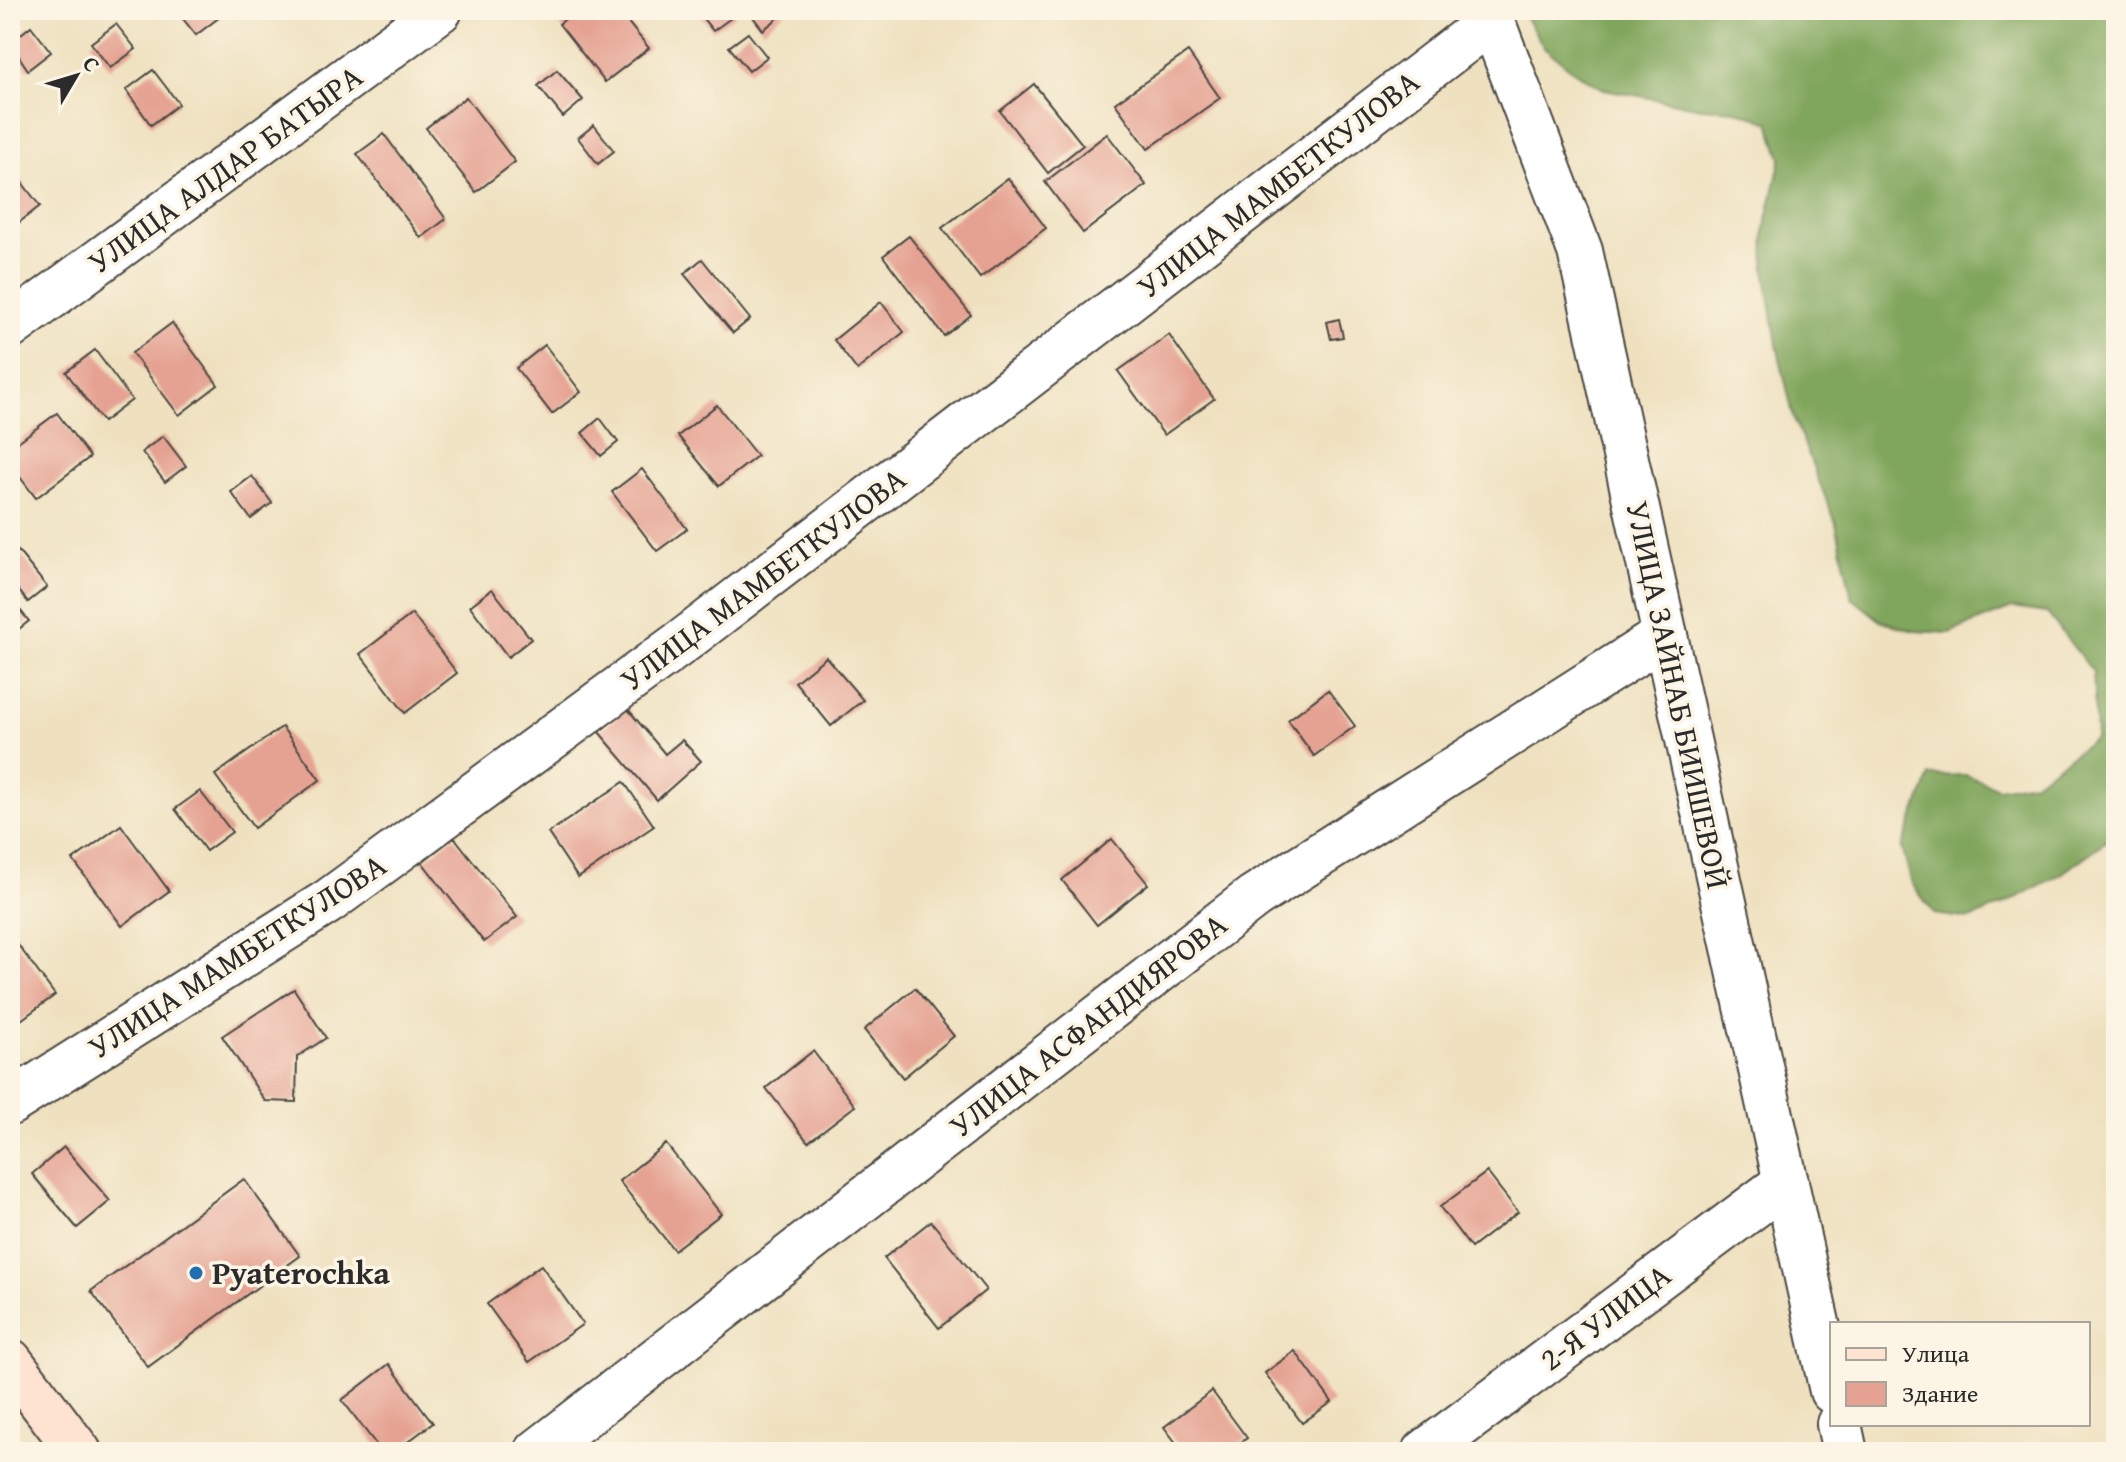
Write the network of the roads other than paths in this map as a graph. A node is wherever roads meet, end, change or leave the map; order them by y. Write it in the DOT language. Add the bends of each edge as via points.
graph roads {
  1 [pos="440,10"];
  2 [pos="1490,15"];
  3 [pos="10,327"];
  4 [pos="1665,635"];
  5 [pos="10,1103"];
  6 [pos="1786,1182"];
  7 [pos="10,1361"];
  8 [pos="1830,1382"];
  9 [pos="1839,1426"];
  10 [pos="79,1452"];
  11 [pos="537,1452"];
  12 [pos="1425,1452"];
  13 [pos="1845,1452"];
  1 -- 3 [label="street, УЛИЦА АЛДАР БАТЫРА"];
  2 -- 4 [label="street, УЛИЦА ЗАЙНАБ БИИШЕВОЙ" via="1580,251"];
  2 -- 5 [label="street, УЛИЦА МАМБЕТКУЛОВА" via="686,639 329,901"];
  4 -- 6 [label="street, УЛИЦА ЗАЙНАБ БИИШЕВОЙ"];
  4 -- 11 [label="street, УЛИЦА АСФАНДИЯРОВА" via="1254,897"];
  6 -- 8 [label="street, УЛИЦА ЗАЙНАБ БИИШЕВОЙ"];
  6 -- 12 [label="street, 2-Я УЛИЦА"];
  7 -- 10 [label="main road"];
  9 -- 13 [label="street"];
}
